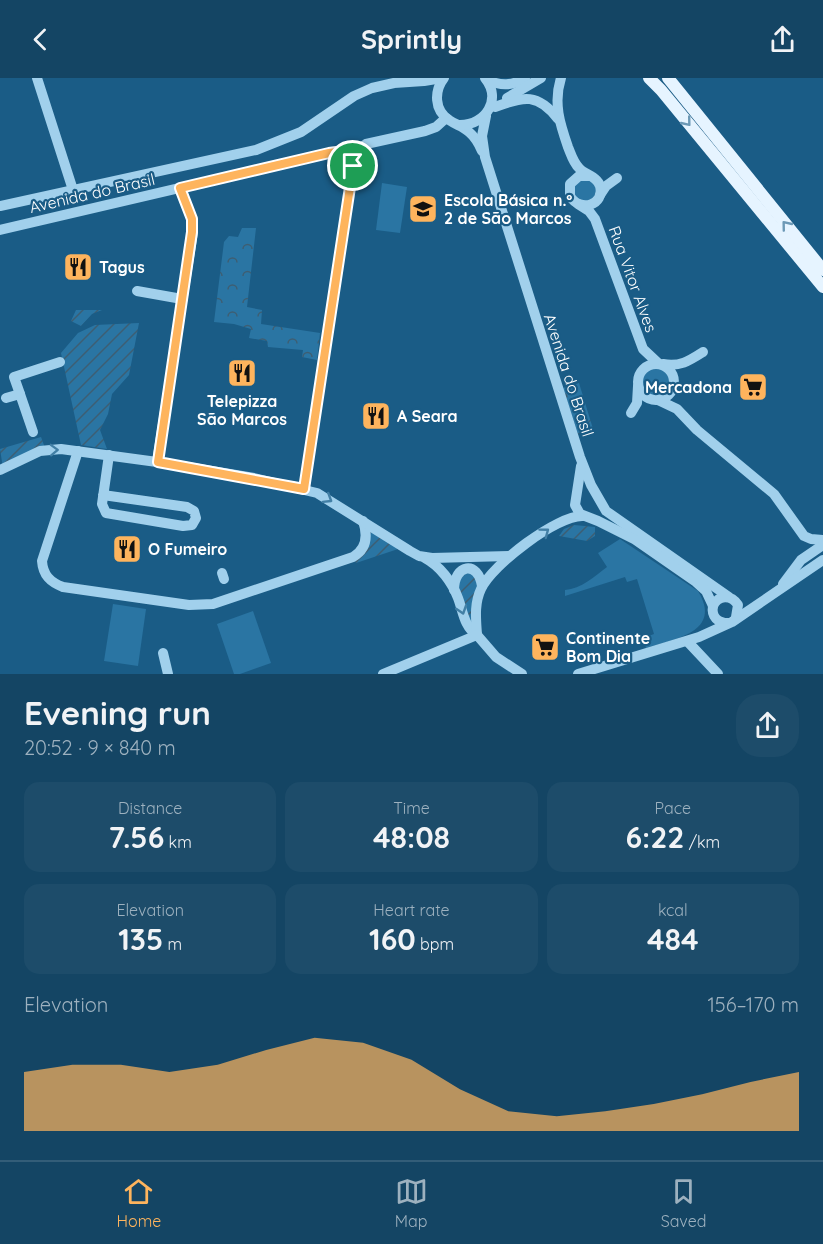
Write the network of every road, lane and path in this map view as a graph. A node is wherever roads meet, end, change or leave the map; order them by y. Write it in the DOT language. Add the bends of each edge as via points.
graph roads {
  1 [pos="37,78"];
  2 [pos="443,78"];
  3 [pos="525,78"];
  4 [pos="541,78"];
  5 [pos="561,78"];
  6 [pos="649,78"];
  7 [pos="668,78"];
  8 [pos="486,79"];
  9 [pos="404,82"];
  10 [pos="438,106"];
  11 [pos="490,111"];
  12 [pos="446,118"];
  13 [pos="558,119"];
  14 [pos="460,125"];
  15 [pos="359,149"];
  16 [pos="485,158"];
  17 [pos="573,160"];
  18 [pos="592,177"];
  19 [pos="570,184"];
  20 [pos="180,188"];
  21 [pos="73,190"];
  22 [pos="599,196"];
  23 [pos="578,204"];
  24 [pos="0,206"];
  25 [pos="595,219"];
  26 [pos="0,230"];
  27 [pos="823,270"];
  28 [pos="823,287"];
  29 [pos="136,291"];
  30 [pos="182,299"];
  31 [pos="644,349"];
  32 [pos="703,352"];
  33 [pos="60,362"];
  34 [pos="685,363"];
  35 [pos="661,364"];
  36 [pos="640,373"];
  37 [pos="674,384"];
  38 [pos="638,386"];
  39 [pos="20,393"];
  40 [pos="6,398"];
  41 [pos="656,400"];
  42 [pos="677,409"];
  43 [pos="33,432"];
  44 [pos="78,451"];
  45 [pos="109,455"];
  46 [pos="158,462"];
  47 [pos="582,463"];
  48 [pos="0,469"];
  49 [pos="304,489"];
  50 [pos="103,495"];
  51 [pos="598,497"];
  52 [pos="576,498"];
  53 [pos="584,516"];
  54 [pos="363,521"];
  55 [pos="799,530"];
  56 [pos="823,540"];
  57 [pos="823,544"];
  58 [pos="419,555"];
  59 [pos="509,556"];
  60 [pos="801,560"];
  61 [pos="823,560"];
  62 [pos="482,586"];
  63 [pos="780,589"];
  64 [pos="454,590"];
  65 [pos="731,598"];
  66 [pos="764,600"];
  67 [pos="713,610"];
  68 [pos="732,620"];
  69 [pos="477,635"];
  70 [pos="699,637"];
  71 [pos="688,642"];
  72 [pos="163,653"];
  73 [pos="168,674"];
  74 [pos="383,674"];
  75 [pos="522,674"];
  76 [pos="578,674"];
  77 [pos="718,674"];
  1 -- 21 [label="street"];
  2 -- 9 [label="street"];
  2 -- 10 [label="street" via="438,88"];
  3 -- 8 [label="street" via="510,85"];
  4 -- 11 [label="street"];
  5 -- 13 [label="street, Rua Vitor Alves"];
  6 -- 28 [label="main road, one-way"];
  27 -- 7 [label="main road, one-way"];
  8 -- 11 [label="street, Avenida do Brasil" via="493,94"];
  9 -- 10 [label="street" via="426,89"];
  9 -- 21 [label="street" via="364,91 309,128 269,146"];
  10 -- 12 [label="street"];
  11 -- 13 [label="street" via="514,100 531,98 547,106"];
  11 -- 14 [label="street" via="474,123"];
  11 -- 16 [label="street, Avenida do Brasil" via="483,136"];
  12 -- 14 [label="street, Avenida do Brasil"];
  12 -- 15 [label="street, Avenida do Brasil" via="430,129"];
  13 -- 17 [label="street, Rua Vitor Alves"];
  14 -- 16 [label="street, Avenida do Brasil" via="474,137"];
  15 -- 20 [label="street, Avenida do Brasil"];
  15 -- 49 [label="street" via="346,210"];
  16 -- 47 [label="street, Avenida do Brasil"];
  17 -- 18 [label="street, Rua Vitor Alves"];
  17 -- 19 [label="street, Rua Vitor Alves"];
  18 -- 19 [label="street" via="579,176"];
  18 -- 22 [label="street, Rua Vitor Alves" via="600,186"];
  18 -- 22 [label="street" via="616,179"];
  19 -- 23 [label="street, Rua Vitor Alves" via="570,196"];
  20 -- 26 [label="street, Avenida do Brasil"];
  20 -- 30 [label="street" via="193,226"];
  21 -- 24 [label="street"];
  22 -- 23 [label="street" via="589,205"];
  22 -- 25 [label="street, Rua Vitor Alves"];
  23 -- 25 [label="street, Rua Vitor Alves"];
  25 -- 31 [label="street, Rua Vitor Alves"];
  29 -- 30 [label="street"];
  30 -- 46 [label="street"];
  31 -- 35 [label="street, Rua Vitor Alves"];
  31 -- 36 [label="street, Rua Vitor Alves"];
  32 -- 34 [label="street"];
  33 -- 39 [label="street" via="14,377"];
  34 -- 35 [label="street"];
  34 -- 37 [label="street"];
  35 -- 36 [label="street" via="650,364"];
  35 -- 37 [label="street, Rua Vitor Alves" via="670,370"];
  36 -- 38 [label="street, Rua Vitor Alves"];
  37 -- 41 [label="street" via="666,397"];
  37 -- 42 [label="street, Rua Vitor Alves"];
  38 -- 41 [label="street" via="642,394"];
  38 -- 41 [label="street, Rua Vitor Alves" via="633,411"];
  39 -- 40 [label="street"];
  39 -- 43 [label="street"];
  41 -- 42 [label="street"];
  42 -- 55 [label="street" via="774,494"];
  44 -- 45 [label="street"];
  48 -- 44 [label="street, one-way" via="40,451"];
  44 -- 54 [label="street" via="42,561 48,579 63,587 189,605 213,604 354,557 366,540"];
  45 -- 46 [label="street"];
  45 -- 50 [label="street"];
  46 -- 49 [label="street"];
  47 -- 51 [label="street, Avenida do Brasil"];
  47 -- 52 [label="street"];
  49 -- 54 [label="street, one-way"];
  50 -- 50 [label="street" via="102,508 110,514 183,526 192,525 196,518 187,507"];
  51 -- 52 [label="street" via="586,491"];
  51 -- 53 [label="street" via="598,512"];
  51 -- 65 [label="street" via="613,516"];
  52 -- 53 [label="street" via="576,509"];
  59 -- 53 [label="street, one-way" via="559,521"];
  53 -- 67 [label="street" via="634,539 696,582 706,591"];
  54 -- 58 [label="street"];
  55 -- 56 [label="street" via="811,539"];
  55 -- 60 [label="street"];
  57 -- 60 [label="street"];
  58 -- 59 [label="street"];
  58 -- 64 [label="street" via="436,566"];
  59 -- 62 [label="street"];
  60 -- 63 [label="street"];
  61 -- 63 [label="street"];
  62 -- 64 [label="street" via="478,574 467,568 456,576"];
  62 -- 69 [label="street" via="476,610"];
  63 -- 66 [label="street"];
  64 -- 69 [label="street, one-way" via="467,625"];
  65 -- 66 [label="street"];
  65 -- 67 [label="street" via="721,598"];
  65 -- 68 [label="street" via="738,605"];
  66 -- 68 [label="street"];
  67 -- 68 [label="street" via="719,621"];
  67 -- 70 [label="street"];
  68 -- 70 [label="street"];
  69 -- 74 [label="street"];
  69 -- 75 [label="street" via="496,657"];
  70 -- 71 [label="street"];
  71 -- 76 [label="street"];
  71 -- 77 [label="street"];
  72 -- 73 [label="street"];
}
